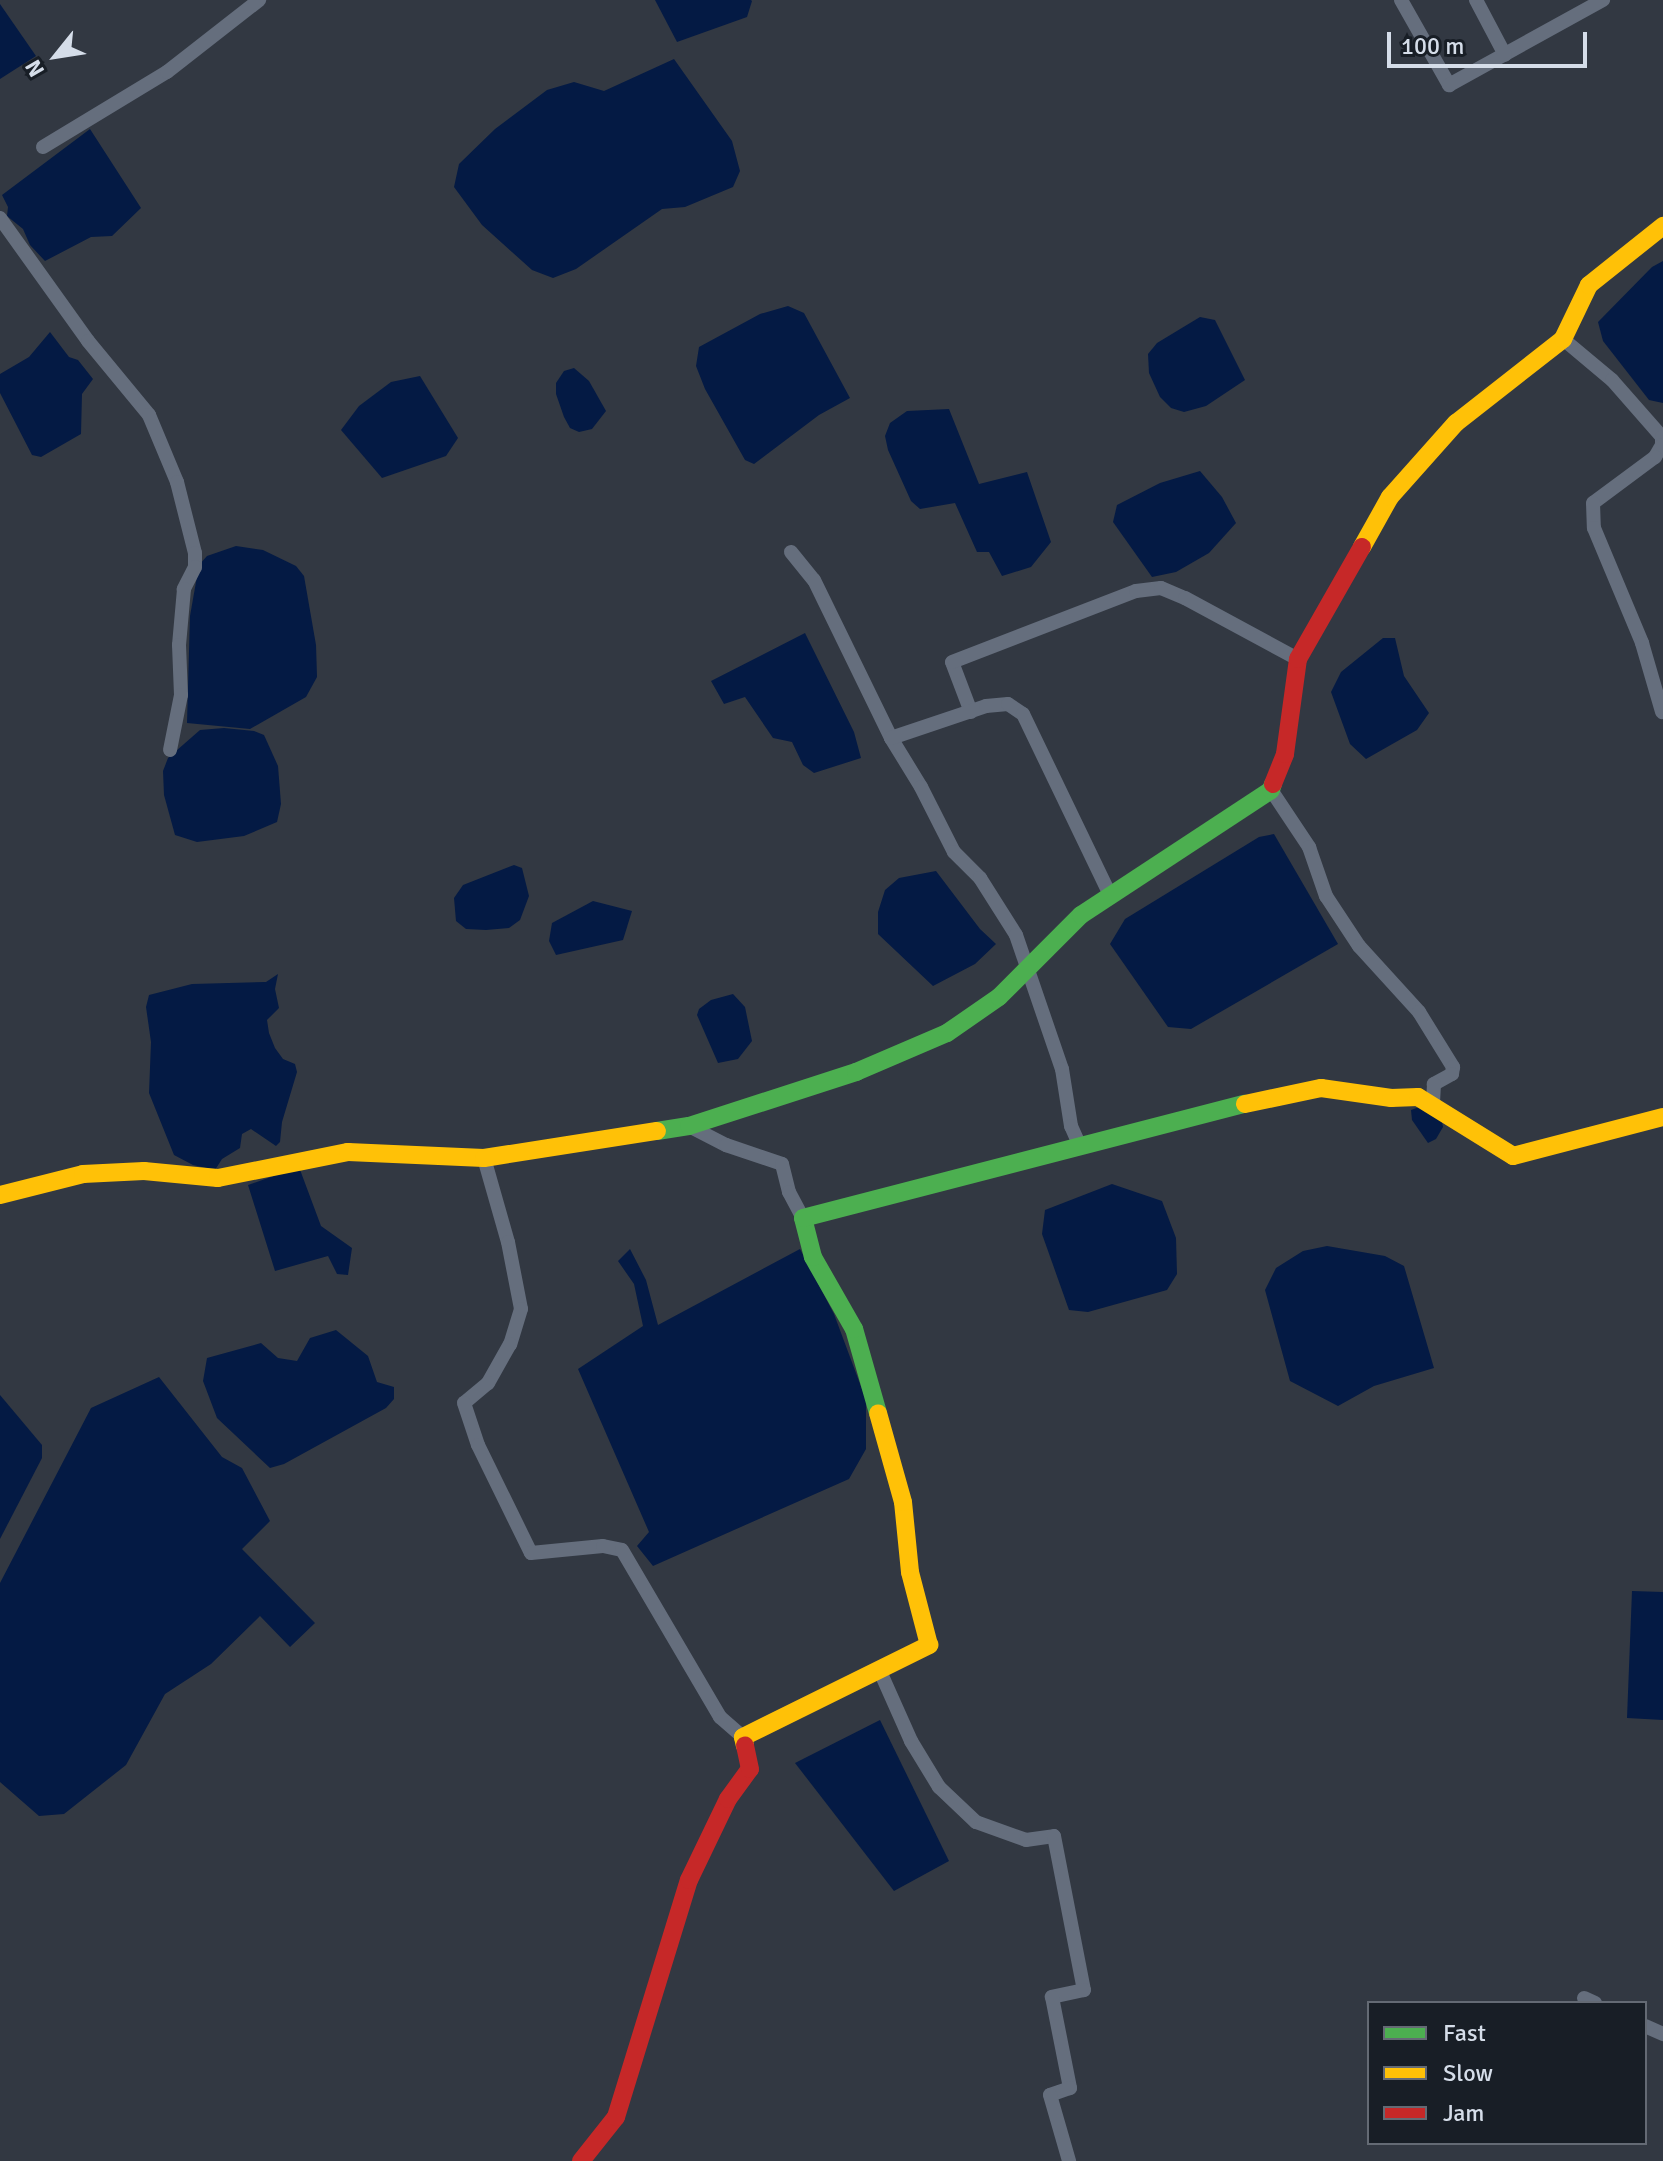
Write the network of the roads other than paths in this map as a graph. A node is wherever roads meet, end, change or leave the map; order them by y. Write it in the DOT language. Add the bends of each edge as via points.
graph roads {
  1 [pos="259,0"];
  2 [pos="1401,0"];
  3 [pos="1476,0"];
  4 [pos="1603,0"];
  5 [pos="1505,55"];
  6 [pos="43,147"];
  7 [pos="0,218"];
  8 [pos="1663,226"];
  9 [pos="1563,339"];
  10 [pos="791,552"];
  11 [pos="1298,659"];
  12 [pos="971,712"];
  13 [pos="1662,712"];
  14 [pos="891,738"];
  15 [pos="170,750"];
  16 [pos="1271,790"];
  17 [pos="1110,895"];
  18 [pos="1027,965"];
  19 [pos="1433,1105"];
  20 [pos="1663,1117"];
  21 [pos="689,1126"];
  22 [pos="1080,1146"];
  23 [pos="484,1158"];
  24 [pos="0,1195"];
  25 [pos="803,1218"];
  26 [pos="879,1669"];
  27 [pos="743,1737"];
  28 [pos="581,2161"];
  29 [pos="1069,2161"];
  1 -- 6 [label="street" via="167,72"];
  2 -- 5 [label="street" via="1449,85"];
  3 -- 5 [label="street"];
  4 -- 5 [label="street"];
  7 -- 15 [label="street" via="88,341 149,415 191,524 195,567 184,589 181,695"];
  8 -- 9 [label="street" via="1589,285"];
  9 -- 11 [label="street" via="1456,423 1390,497"];
  9 -- 13 [label="street" via="1612,380 1662,437 1655,457 1593,503 1594,528 1642,643"];
  10 -- 14 [label="street" via="814,580"];
  11 -- 12 [label="street" via="1185,598 1161,588 1136,591 952,662"];
  11 -- 16 [label="street" via="1285,754"];
  12 -- 14 [label="street"];
  12 -- 17 [label="street" via="1008,704 1023,714"];
  14 -- 18 [label="street" via="954,852 980,878 1016,935"];
  16 -- 17 [label="street"];
  16 -- 19 [label="street" via="1309,847 1326,896 1359,946 1419,1012 1453,1067 1452,1074 1434,1084"];
  17 -- 18 [label="street"];
  18 -- 21 [label="street" via="999,997 947,1033 856,1072"];
  18 -- 22 [label="street" via="1062,1069 1071,1126"];
  19 -- 20 [label="street" via="1513,1156"];
  19 -- 22 [label="street" via="1418,1097 1321,1088 1204,1112"];
  21 -- 23 [label="street"];
  21 -- 25 [label="street" via="782,1164"];
  22 -- 25 [label="street"];
  23 -- 24 [label="street" via="348,1152 218,1178 144,1171 83,1174"];
  23 -- 27 [label="street" via="521,1309 510,1344 488,1383 464,1403 478,1445 531,1553 603,1546 622,1550 720,1717"];
  25 -- 26 [label="street" via="813,1257 854,1329 903,1502 910,1572 929,1645"];
  26 -- 27 [label="street"];
  26 -- 29 [label="street" via="911,1741 939,1787 976,1822 1026,1840 1054,1836 1084,1990 1052,1997 1070,2088 1050,2095"];
  27 -- 28 [label="street" via="750,1769 728,1799 689,1880 616,2117"];
}
